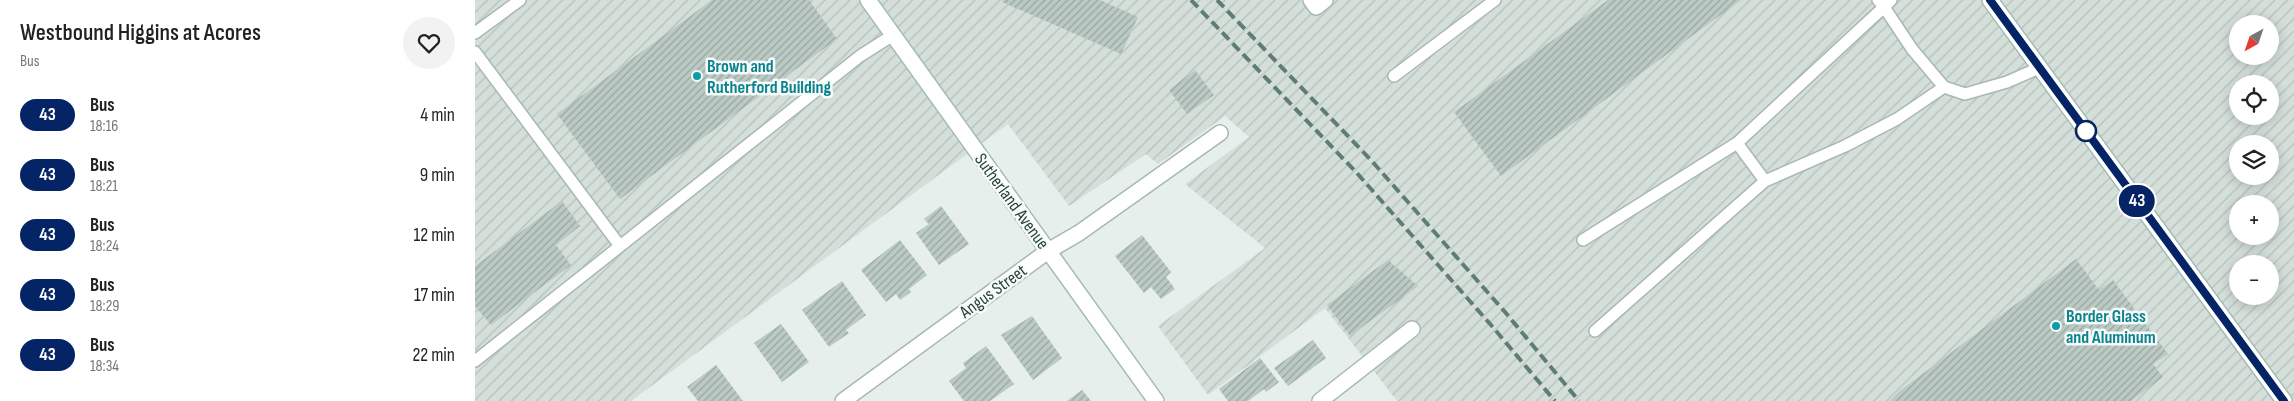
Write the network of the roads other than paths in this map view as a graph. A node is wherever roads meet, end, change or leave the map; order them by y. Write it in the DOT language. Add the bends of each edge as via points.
graph roads {
  1 [pos="520,0"];
  2 [pos="868,0"];
  3 [pos="1495,0"];
  4 [pos="1989,0"];
  5 [pos="1885,2"];
  6 [pos="475,33"];
  7 [pos="893,35"];
  8 [pos="475,52"];
  9 [pos="2039,68"];
  10 [pos="1394,76"];
  11 [pos="1944,87"];
  12 [pos="1220,133"];
  13 [pos="1737,143"];
  14 [pos="1765,181"];
  15 [pos="1583,240"];
  16 [pos="620,246"];
  17 [pos="1047,251"];
  18 [pos="1411,329"];
  19 [pos="1595,331"];
  20 [pos="475,361"];
  21 [pos="843,401"];
  22 [pos="1156,401"];
  23 [pos="1320,401"];
  24 [pos="2284,401"];
  1 -- 6 [label="lane"];
  2 -- 7 [label="street, Sutherland Avenue"];
  3 -- 10 [label="lane"];
  4 -- 9 [label="street"];
  5 -- 11 [label="lane" via="1912,49"];
  5 -- 13 [label="lane"];
  7 -- 16 [label="lane" via="860,56"];
  7 -- 17 [label="street, Sutherland Avenue"];
  8 -- 16 [label="lane"];
  9 -- 11 [label="lane" via="2007,82 1965,94"];
  9 -- 24 [label="street"];
  11 -- 14 [label="lane" via="1897,119"];
  12 -- 17 [label="street, Angus Street" via="1079,233"];
  13 -- 14 [label="lane"];
  13 -- 15 [label="lane"];
  14 -- 19 [label="lane"];
  16 -- 20 [label="lane"];
  17 -- 21 [label="street, Angus Street"];
  17 -- 22 [label="street, Sutherland Avenue"];
  18 -- 23 [label="street"];
}
